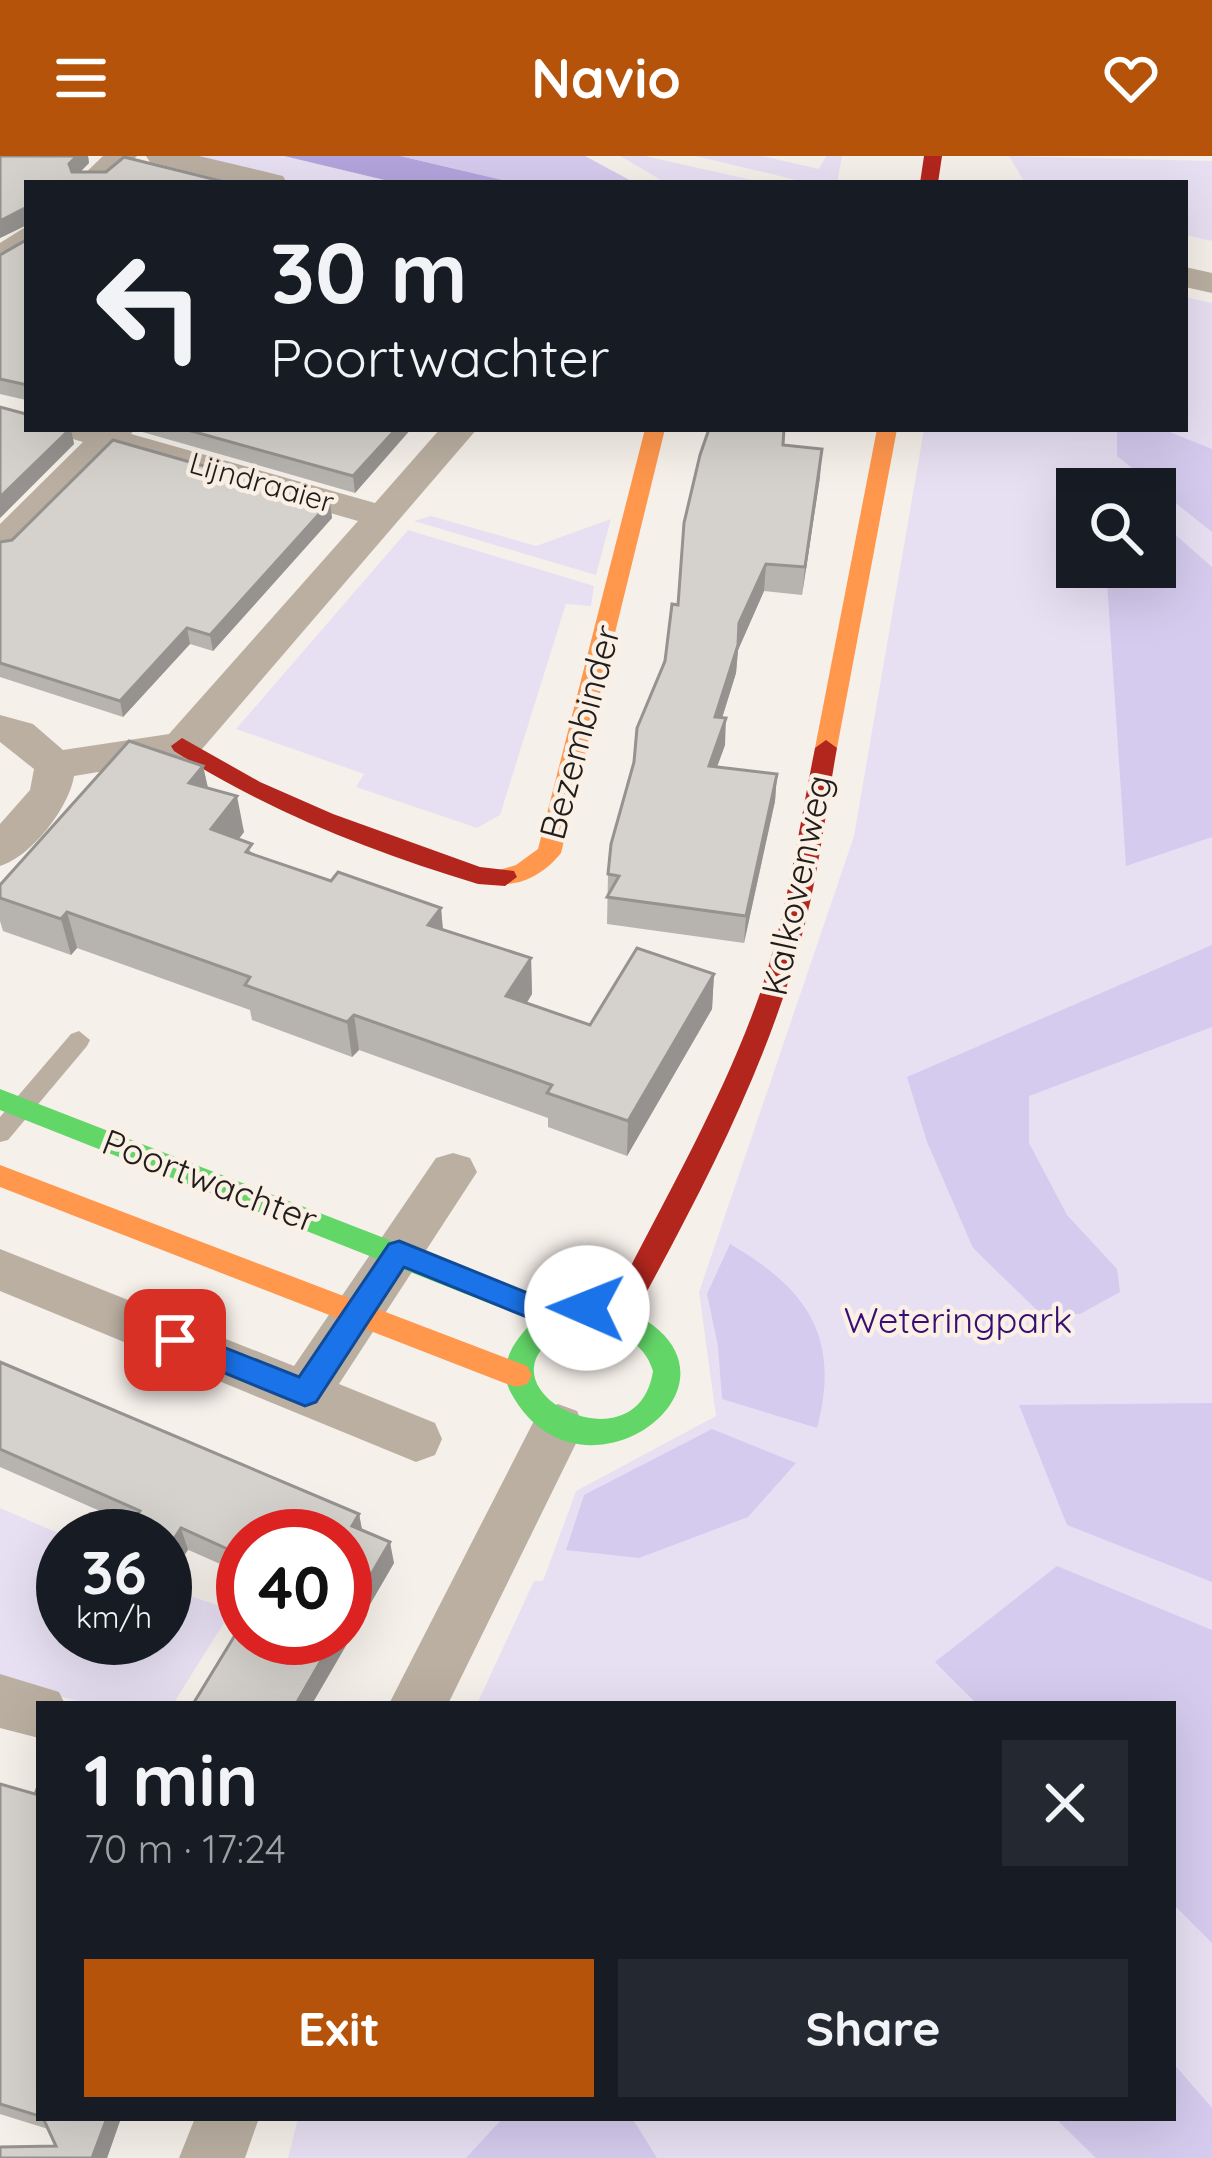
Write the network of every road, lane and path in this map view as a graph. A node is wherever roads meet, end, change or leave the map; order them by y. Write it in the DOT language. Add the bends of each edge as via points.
graph roads {
  1 [pos="122,156"];
  2 [pos="161,156"];
  3 [pos="94,180"];
  4 [pos="260,180"];
  5 [pos="24,239"];
  6 [pos="0,259"];
  7 [pos="100,432"];
  8 [pos="455,432"];
  9 [pos="654,432"];
  10 [pos="885,432"];
  11 [pos="378,515"];
  12 [pos="0,545"];
  13 [pos="0,728"];
  14 [pos="182,746"];
  15 [pos="55,765"];
  16 [pos="0,851"];
  17 [pos="79,1040"];
  18 [pos="11,1103"];
  19 [pos="0,1133"];
  20 [pos="453,1172"];
  21 [pos="0,1176"];
  22 [pos="399,1252"];
  23 [pos="0,1269"];
  24 [pos="621,1312"];
  25 [pos="357,1314"];
  26 [pos="554,1316"];
  27 [pos="517,1375"];
  28 [pos="305,1393"];
  29 [pos="558,1426"];
  30 [pos="416,1439"];
  31 [pos="0,1701"];
  32 [pos="420,1701"];
  33 [pos="36,1710"];
  34 [pos="226,2121"];
  35 [pos="212,2158"];
  1 -- 3 [label="street"];
  2 -- 4 [label="street"];
  5 -- 6 [label="street"];
  7 -- 11 [label="street, Lijndraaier"];
  7 -- 12 [label="street"];
  8 -- 11 [label="street"];
  9 -- 14 [label="street, Bezembinder" via="549,853 534,869 500,879 478,875 309,812 214,770"];
  10 -- 24 [label="street, Kalkovenweg" via="788,943 766,1020 722,1128"];
  11 -- 14 [label="street"];
  13 -- 15 [label="street" via="20,734"];
  14 -- 15 [label="street"];
  15 -- 16 [label="street" via="50,794"];
  17 -- 18 [label="lane"];
  18 -- 19 [label="lane"];
  18 -- 22 [label="street, Poortwachter"];
  20 -- 22 [label="street"];
  21 -- 25 [label="street, Poortwachter"];
  22 -- 25 [label="street"];
  22 -- 26 [label="street, Poortwachter"];
  23 -- 28 [label="street"];
  24 -- 26 [label="street" via="587,1308"];
  24 -- 29 [label="street" via="660,1346 661,1393 626,1427 592,1434"];
  25 -- 27 [label="street, Poortwachter"];
  25 -- 28 [label="street"];
  26 -- 27 [label="street" via="526,1341"];
  27 -- 29 [label="street" via="529,1406"];
  28 -- 30 [label="street"];
  29 -- 32 [label="street"];
  31 -- 33 [label="street"];
  34 -- 35 [label="street"];
}
